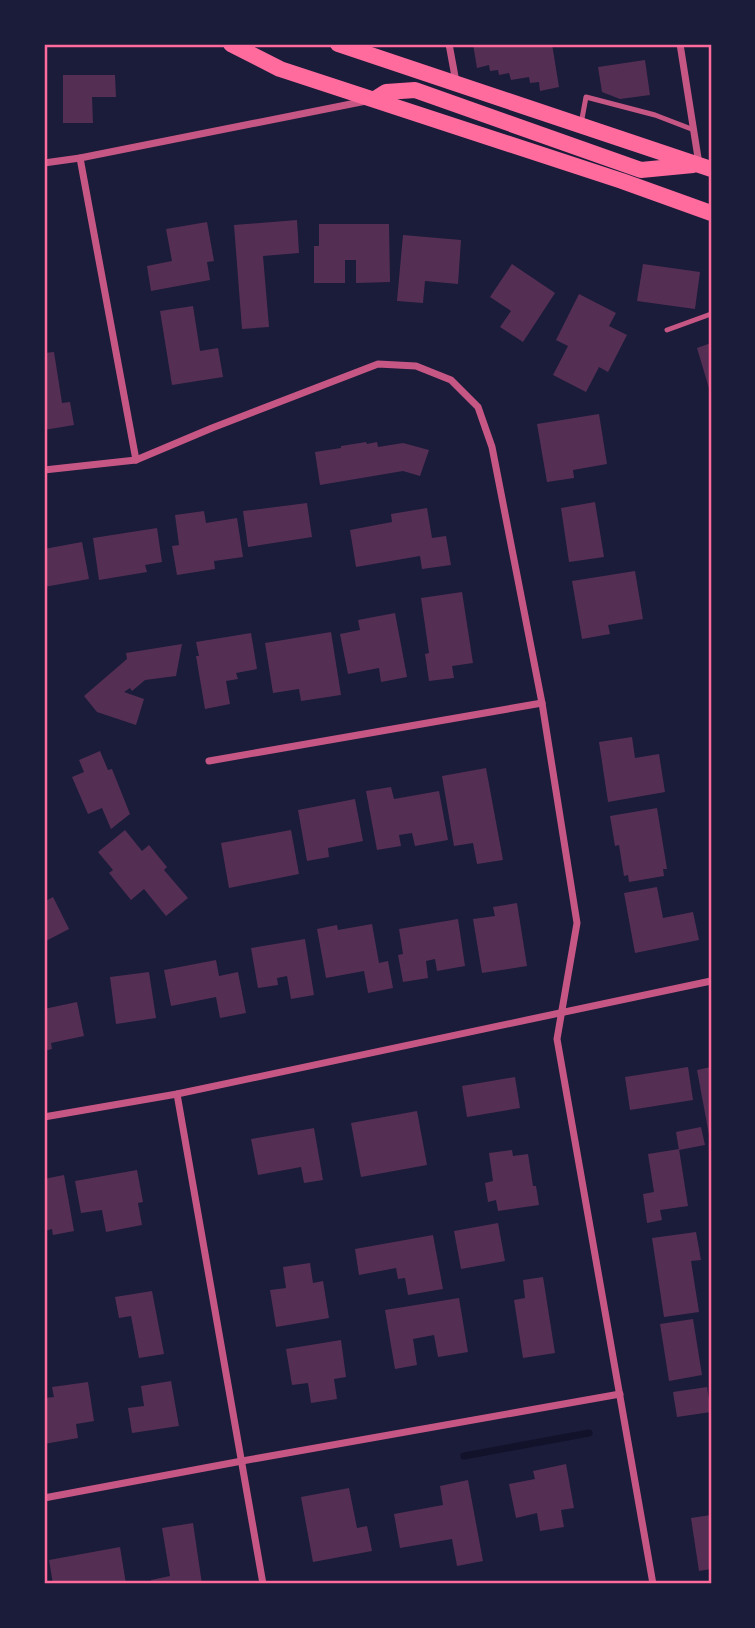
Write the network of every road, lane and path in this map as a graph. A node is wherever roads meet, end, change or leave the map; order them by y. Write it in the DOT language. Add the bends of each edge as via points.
graph roads {
  1 [pos="230,44"];
  2 [pos="338,44"];
  3 [pos="450,44"];
  4 [pos="680,44"];
  5 [pos="456,83"];
  6 [pos="375,99"];
  7 [pos="581,124"];
  8 [pos="694,130"];
  9 [pos="80,158"];
  10 [pos="44,163"];
  11 [pos="705,167"];
  12 [pos="711,213"];
  13 [pos="711,314"];
  14 [pos="667,330"];
  15 [pos="136,460"];
  16 [pos="44,470"];
  17 [pos="542,703"];
  18 [pos="209,761"];
  19 [pos="711,981"];
  20 [pos="560,1014"];
  21 [pos="177,1094"];
  22 [pos="44,1117"];
  23 [pos="620,1394"];
  24 [pos="242,1461"];
  25 [pos="44,1499"];
  26 [pos="263,1584"];
  27 [pos="653,1584"];
  1 -- 6 [label="main road" via="280,69"];
  2 -- 5 [label="main road"];
  3 -- 5 [label="street"];
  4 -- 8 [label="street"];
  5 -- 7 [label="main road"];
  6 -- 9 [label="street"];
  6 -- 11 [label="main road" via="386,92 415,90 641,170"];
  6 -- 12 [label="main road"];
  7 -- 8 [label="lane" via="586,97"];
  7 -- 11 [label="main road"];
  8 -- 11 [label="street"];
  9 -- 10 [label="street"];
  9 -- 15 [label="street"];
  13 -- 14 [label="lane"];
  15 -- 16 [label="street"];
  15 -- 17 [label="street" via="378,364 416,366 451,380 478,407 492,447"];
  17 -- 18 [label="street"];
  17 -- 20 [label="street" via="577,923"];
  19 -- 20 [label="street"];
  20 -- 21 [label="street"];
  20 -- 23 [label="street" via="557,1039"];
  21 -- 22 [label="street"];
  21 -- 24 [label="street"];
  23 -- 24 [label="street"];
  23 -- 27 [label="street"];
  24 -- 25 [label="street"];
  24 -- 26 [label="street"];
}
